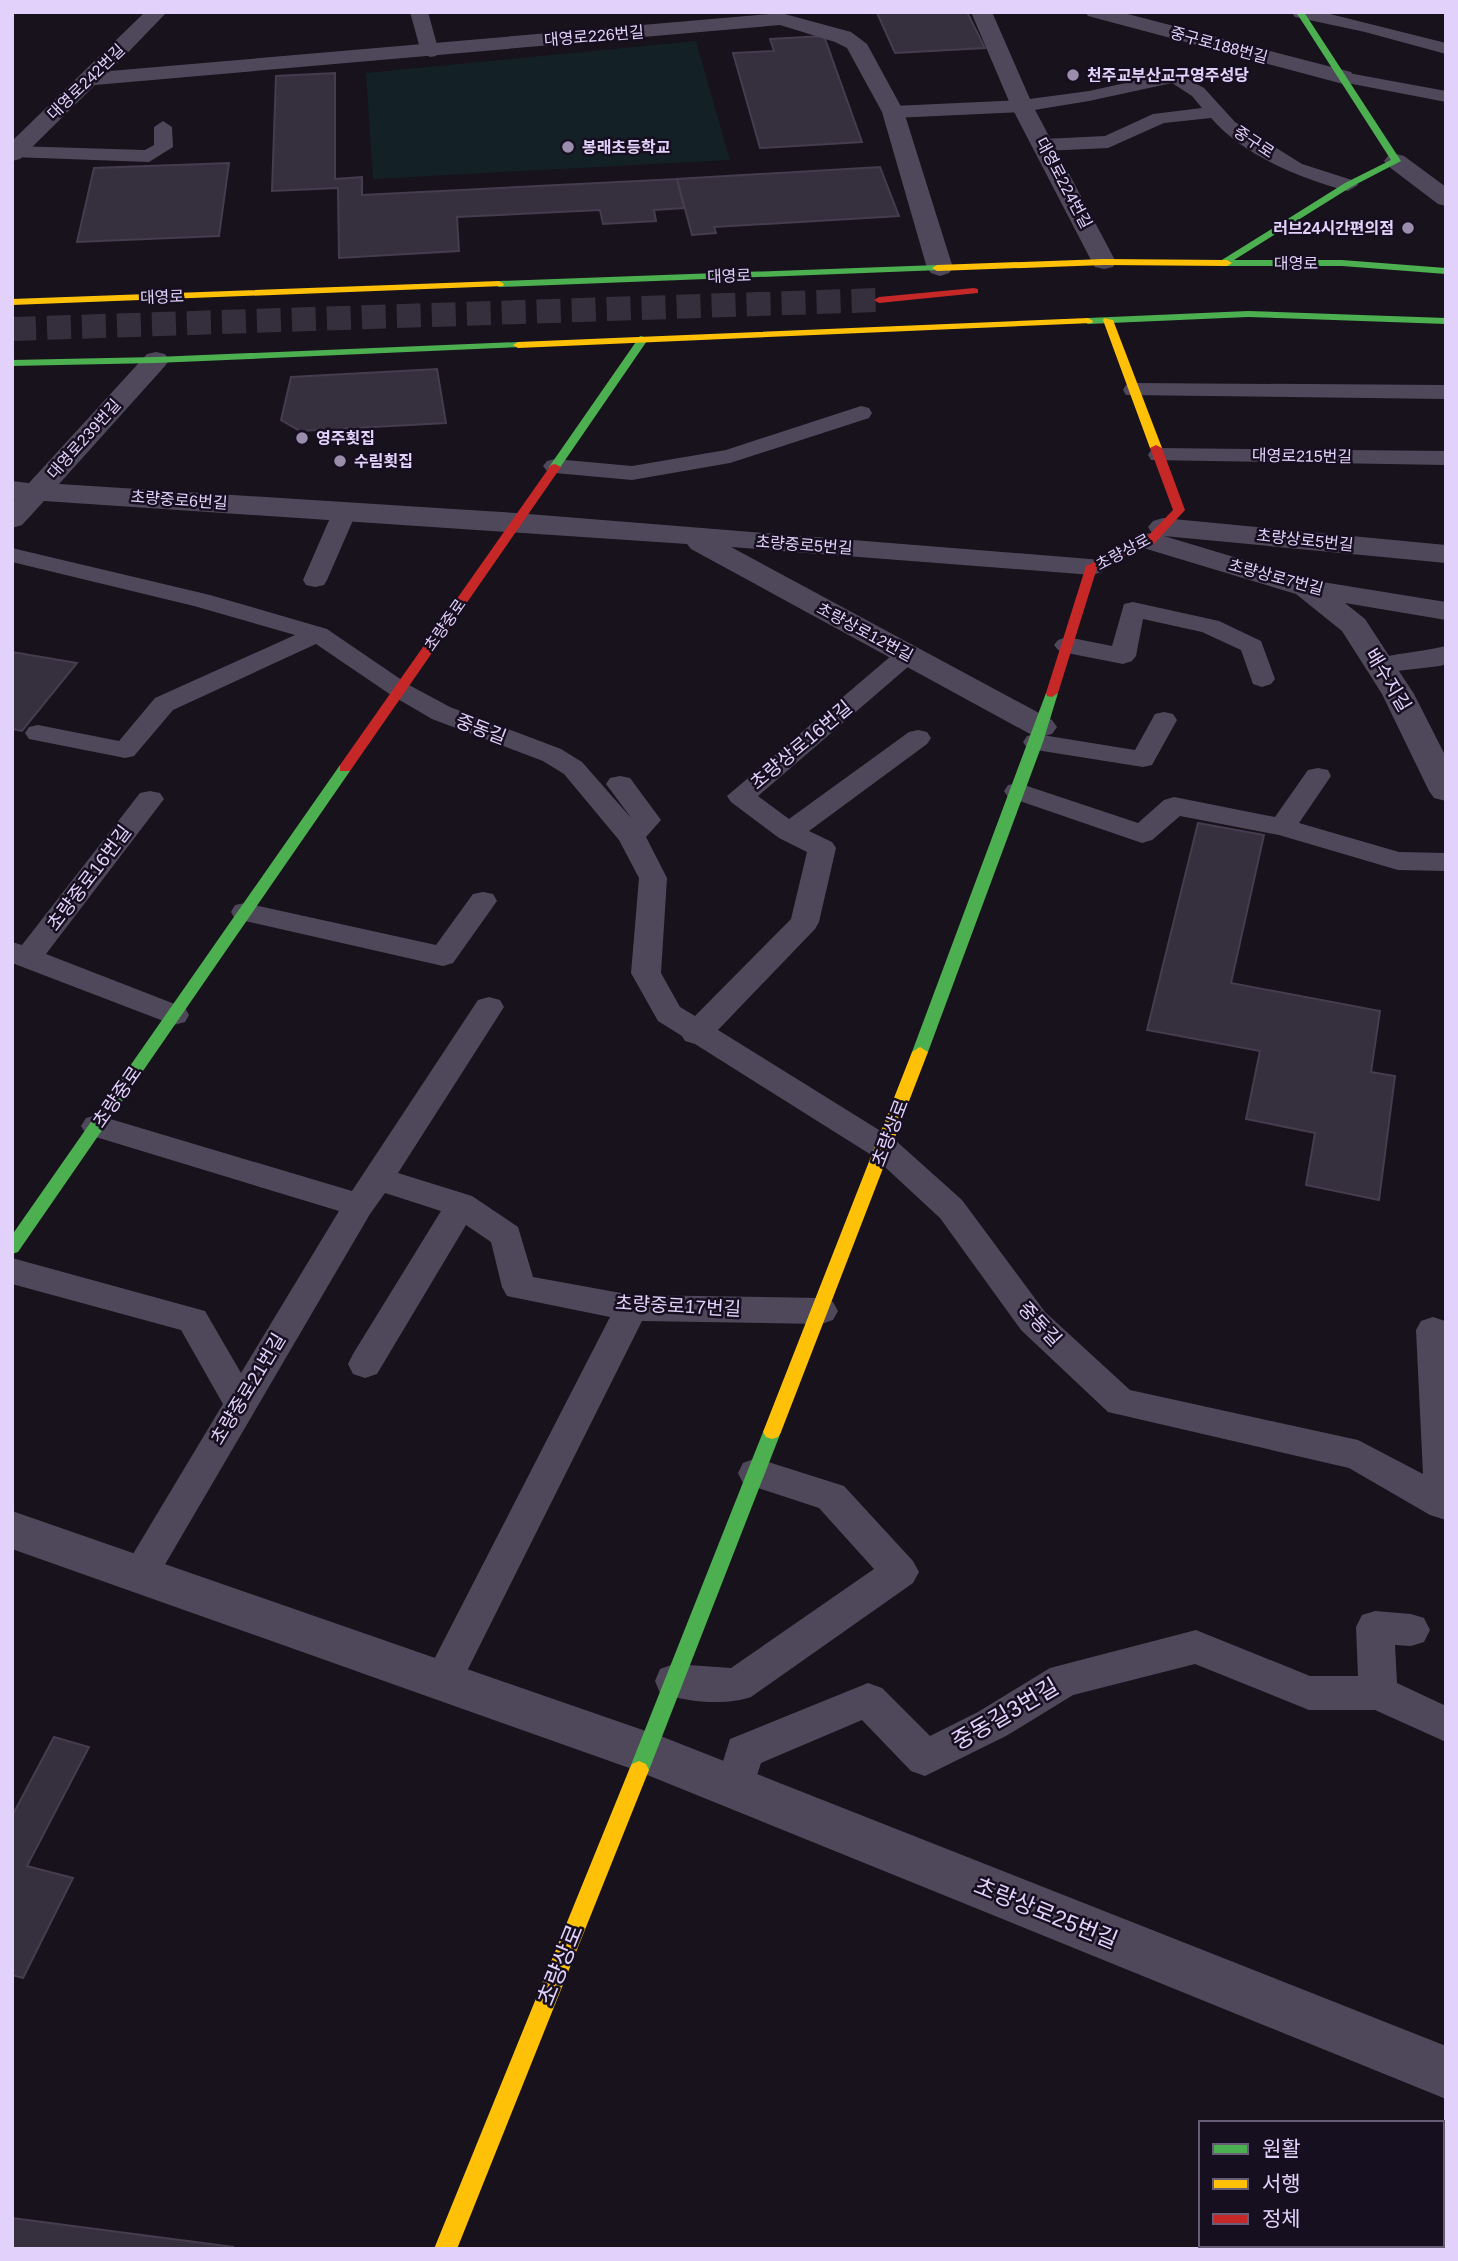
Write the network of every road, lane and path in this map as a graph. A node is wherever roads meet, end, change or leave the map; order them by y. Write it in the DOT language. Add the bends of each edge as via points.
graph roads {
  1 [pos="157,12"];
  2 [pos="419,12"];
  3 [pos="981,12"];
  4 [pos="1095,12"];
  5 [pos="1300,13"];
  6 [pos="1125,15"];
  7 [pos="1446,49"];
  8 [pos="430,52"];
  9 [pos="1343,77"];
  10 [pos="90,79"];
  11 [pos="1446,97"];
  12 [pos="1022,106"];
  13 [pos="893,112"];
  14 [pos="1214,112"];
  15 [pos="163,127"];
  16 [pos="1044,145"];
  17 [pos="13,153"];
  18 [pos="1396,161"];
  19 [pos="1348,185"];
  20 [pos="1446,199"];
  21 [pos="1222,263"];
  22 [pos="940,268"];
  23 [pos="1101,270"];
  24 [pos="1446,271"];
  25 [pos="989,297"];
  26 [pos="12,302"];
  27 [pos="1043,306"];
  28 [pos="1248,314"];
  29 [pos="1108,320"];
  30 [pos="1446,321"];
  31 [pos="644,338"];
  32 [pos="156,360"];
  33 [pos="12,363"];
  34 [pos="1134,390"];
  35 [pos="1446,391"];
  36 [pos="861,413"];
  37 [pos="1159,455"];
  38 [pos="1446,458"];
  39 [pos="555,466"];
  40 [pos="25,491"];
  41 [pos="345,511"];
  42 [pos="12,519"];
  43 [pos="516,522"];
  44 [pos="1157,534"];
  45 [pos="689,536"];
  46 [pos="1446,554"];
  47 [pos="12,555"];
  48 [pos="1092,566"];
  49 [pos="315,580"];
  50 [pos="1306,588"];
  51 [pos="1446,611"];
  52 [pos="318,634"];
  53 [pos="1067,645"];
  54 [pos="1446,654"];
  55 [pos="907,655"];
  56 [pos="1380,665"];
  57 [pos="1262,679"];
  58 [pos="400,690"];
  59 [pos="1164,720"];
  60 [pos="38,733"];
  61 [pos="1039,735"];
  62 [pos="918,738"];
  63 [pos="1318,776"];
  64 [pos="620,784"];
  65 [pos="1018,791"];
  66 [pos="1446,791"];
  67 [pos="150,799"];
  68 [pos="1282,827"];
  69 [pos="789,832"];
  70 [pos="631,836"];
  71 [pos="1446,862"];
  72 [pos="483,901"];
  73 [pos="245,912"];
  74 [pos="20,955"];
  75 [pos="489,1007"];
  76 [pos="174,1016"];
  77 [pos="696,1034"];
  78 [pos="97,1126"];
  79 [pos="884,1149"];
  80 [pos="368,1192"];
  81 [pos="461,1205"];
  82 [pos="12,1248"];
  83 [pos="12,1270"];
  84 [pos="632,1308"];
  85 [pos="821,1311"];
  86 [pos="1433,1331"];
  87 [pos="365,1364"];
  88 [pos="240,1403"];
  89 [pos="756,1473"];
  90 [pos="1444,1505"];
  91 [pos="12,1530"];
  92 [pos="140,1574"];
  93 [pos="1411,1630"];
  94 [pos="442,1681"];
  95 [pos="674,1681"];
  96 [pos="1378,1693"];
  97 [pos="1446,1725"];
  98 [pos="646,1752"];
  99 [pos="735,1787"];
  100 [pos="1446,2073"];
  101 [pos="445,2249"];
  1 -- 10 [label="street, 대영로242번길"];
  2 -- 8 [label="lane"];
  3 -- 12 [label="street, 대영로224번길"];
  4 -- 6 [label="street, 중구로188번길"];
  5 -- 7 [label="lane"];
  5 -- 9 [label="main road"];
  6 -- 9 [label="street, 중구로188번길"];
  8 -- 10 [label="street, 대영로226번길"];
  8 -- 13 [label="street, 대영로226번길" via="537,32 781,19 856,44"];
  9 -- 11 [label="lane"];
  9 -- 18 [label="main road"];
  10 -- 17 [label="street, 대영로242번길"];
  12 -- 13 [label="lane"];
  12 -- 14 [label="lane, 중구로" via="1175,77 1198,92"];
  12 -- 16 [label="street, 대영로224번길"];
  13 -- 22 [label="street, 대영로226번길"];
  14 -- 16 [label="lane" via="1160,118 1108,142"];
  14 -- 19 [label="lane, 중구로" via="1295,169"];
  15 -- 17 [label="lane, 대영로242번길" via="164,147 149,156"];
  16 -- 23 [label="street, 대영로224번길" via="1090,230"];
  18 -- 19 [label="main road"];
  18 -- 20 [label="street"];
  19 -- 21 [label="main road"];
  21 -- 23 [label="main road, 대영로"];
  21 -- 24 [label="main road, 대영로" via="1342,263"];
  22 -- 23 [label="main road, 대영로"];
  22 -- 26 [label="main road, 대영로"];
  25 -- 25 [label="main road" via="879,300"];
  27 -- 28 [label="main road"];
  28 -- 29 [label="main road"];
  28 -- 30 [label="main road"];
  29 -- 31 [label="main road"];
  29 -- 34 [label="main road, 초량상로"];
  31 -- 32 [label="main road"];
  31 -- 39 [label="main road, 초량중로"];
  32 -- 33 [label="main road"];
  32 -- 40 [label="street, 대영로239번길"];
  34 -- 35 [label="lane"];
  34 -- 37 [label="main road, 초량상로"];
  36 -- 39 [label="lane" via="730,456 632,473"];
  37 -- 38 [label="lane, 대영로215번길"];
  37 -- 44 [label="main road, 초량상로" via="1179,510"];
  39 -- 43 [label="main road, 초량중로"];
  40 -- 41 [label="street, 초량중로6번길"];
  40 -- 42 [label="street, 대영로239번길"];
  41 -- 43 [label="street, 초량중로6번길"];
  41 -- 49 [label="lane"];
  43 -- 45 [label="street, 초량중로5번길"];
  43 -- 58 [label="main road, 초량중로"];
  44 -- 46 [label="street, 초량상로5번길"];
  44 -- 48 [label="main road, 초량상로"];
  44 -- 50 [label="street, 초량상로7번길"];
  45 -- 48 [label="street, 초량중로5번길"];
  45 -- 55 [label="street, 초량상로12번길"];
  47 -- 52 [label="lane, 중동길" via="201,600"];
  48 -- 53 [label="main road, 초량상로"];
  50 -- 51 [label="street, 초량상로7번길"];
  50 -- 56 [label="street, 배수지길" via="1354,625"];
  52 -- 58 [label="lane, 중동길"];
  52 -- 60 [label="lane" via="164,704 125,750"];
  53 -- 57 [label="lane" via="1123,656 1133,609 1210,626 1252,646"];
  53 -- 61 [label="main road, 초량상로"];
  54 -- 56 [label="lane"];
  55 -- 61 [label="street, 초량상로12번길"];
  55 -- 69 [label="lane, 초량상로16번길" via="741,796"];
  56 -- 66 [label="street, 배수지길"];
  58 -- 70 [label="lane, 중동길" via="453,719 552,755 573,768"];
  58 -- 73 [label="main road, 초량중로"];
  59 -- 61 [label="lane" via="1143,759"];
  61 -- 65 [label="main road, 초량상로"];
  62 -- 69 [label="lane"];
  63 -- 68 [label="lane"];
  64 -- 70 [label="lane" via="647,820"];
  65 -- 68 [label="lane" via="1142,834 1174,806"];
  65 -- 79 [label="main road, 초량상로"];
  67 -- 74 [label="lane, 초량중로16번길"];
  68 -- 71 [label="lane" via="1398,861"];
  69 -- 77 [label="lane, 초량상로16번길" via="822,848 805,922"];
  70 -- 77 [label="lane, 중동길" via="653,878 646,973 669,1014"];
  72 -- 73 [label="lane" via="443,956"];
  73 -- 76 [label="main road, 초량중로"];
  74 -- 76 [label="lane, 초량중로16번길"];
  75 -- 80 [label="lane"];
  76 -- 78 [label="main road, 초량중로"];
  77 -- 79 [label="lane, 중동길"];
  78 -- 80 [label="lane, 초량중로17번길"];
  78 -- 82 [label="main road, 초량중로"];
  79 -- 85 [label="main road, 초량상로"];
  79 -- 90 [label="lane, 중동길" via="951,1209 1033,1321 1120,1402 1358,1455"];
  80 -- 81 [label="lane, 초량중로17번길"];
  80 -- 88 [label="lane, 초량중로21번길"];
  81 -- 84 [label="lane, 초량중로17번길" via="506,1236 519,1287"];
  81 -- 87 [label="lane"];
  83 -- 88 [label="lane" via="194,1320"];
  84 -- 85 [label="lane, 초량중로17번길"];
  84 -- 94 [label="lane"];
  85 -- 89 [label="main road, 초량상로"];
  86 -- 90 [label="lane"];
  88 -- 92 [label="lane, 초량중로21번길"];
  89 -- 95 [label="main road, 초량상로"];
  89 -- 95 [label="lane" via="831,1497 900,1572 737,1685"];
  91 -- 92 [label="street"];
  92 -- 94 [label="street"];
  93 -- 96 [label="lane" via="1375,1627"];
  94 -- 98 [label="street"];
  95 -- 98 [label="main road, 초량상로"];
  96 -- 97 [label="lane, 중동길3번길"];
  96 -- 99 [label="lane, 중동길3번길" via="1309,1693 1196,1647 1064,1680 925,1758 868,1700 744,1752"];
  98 -- 99 [label="street, 초량상로25번길"];
  98 -- 101 [label="main road, 초량상로"];
  99 -- 100 [label="street, 초량상로25번길"];
}
